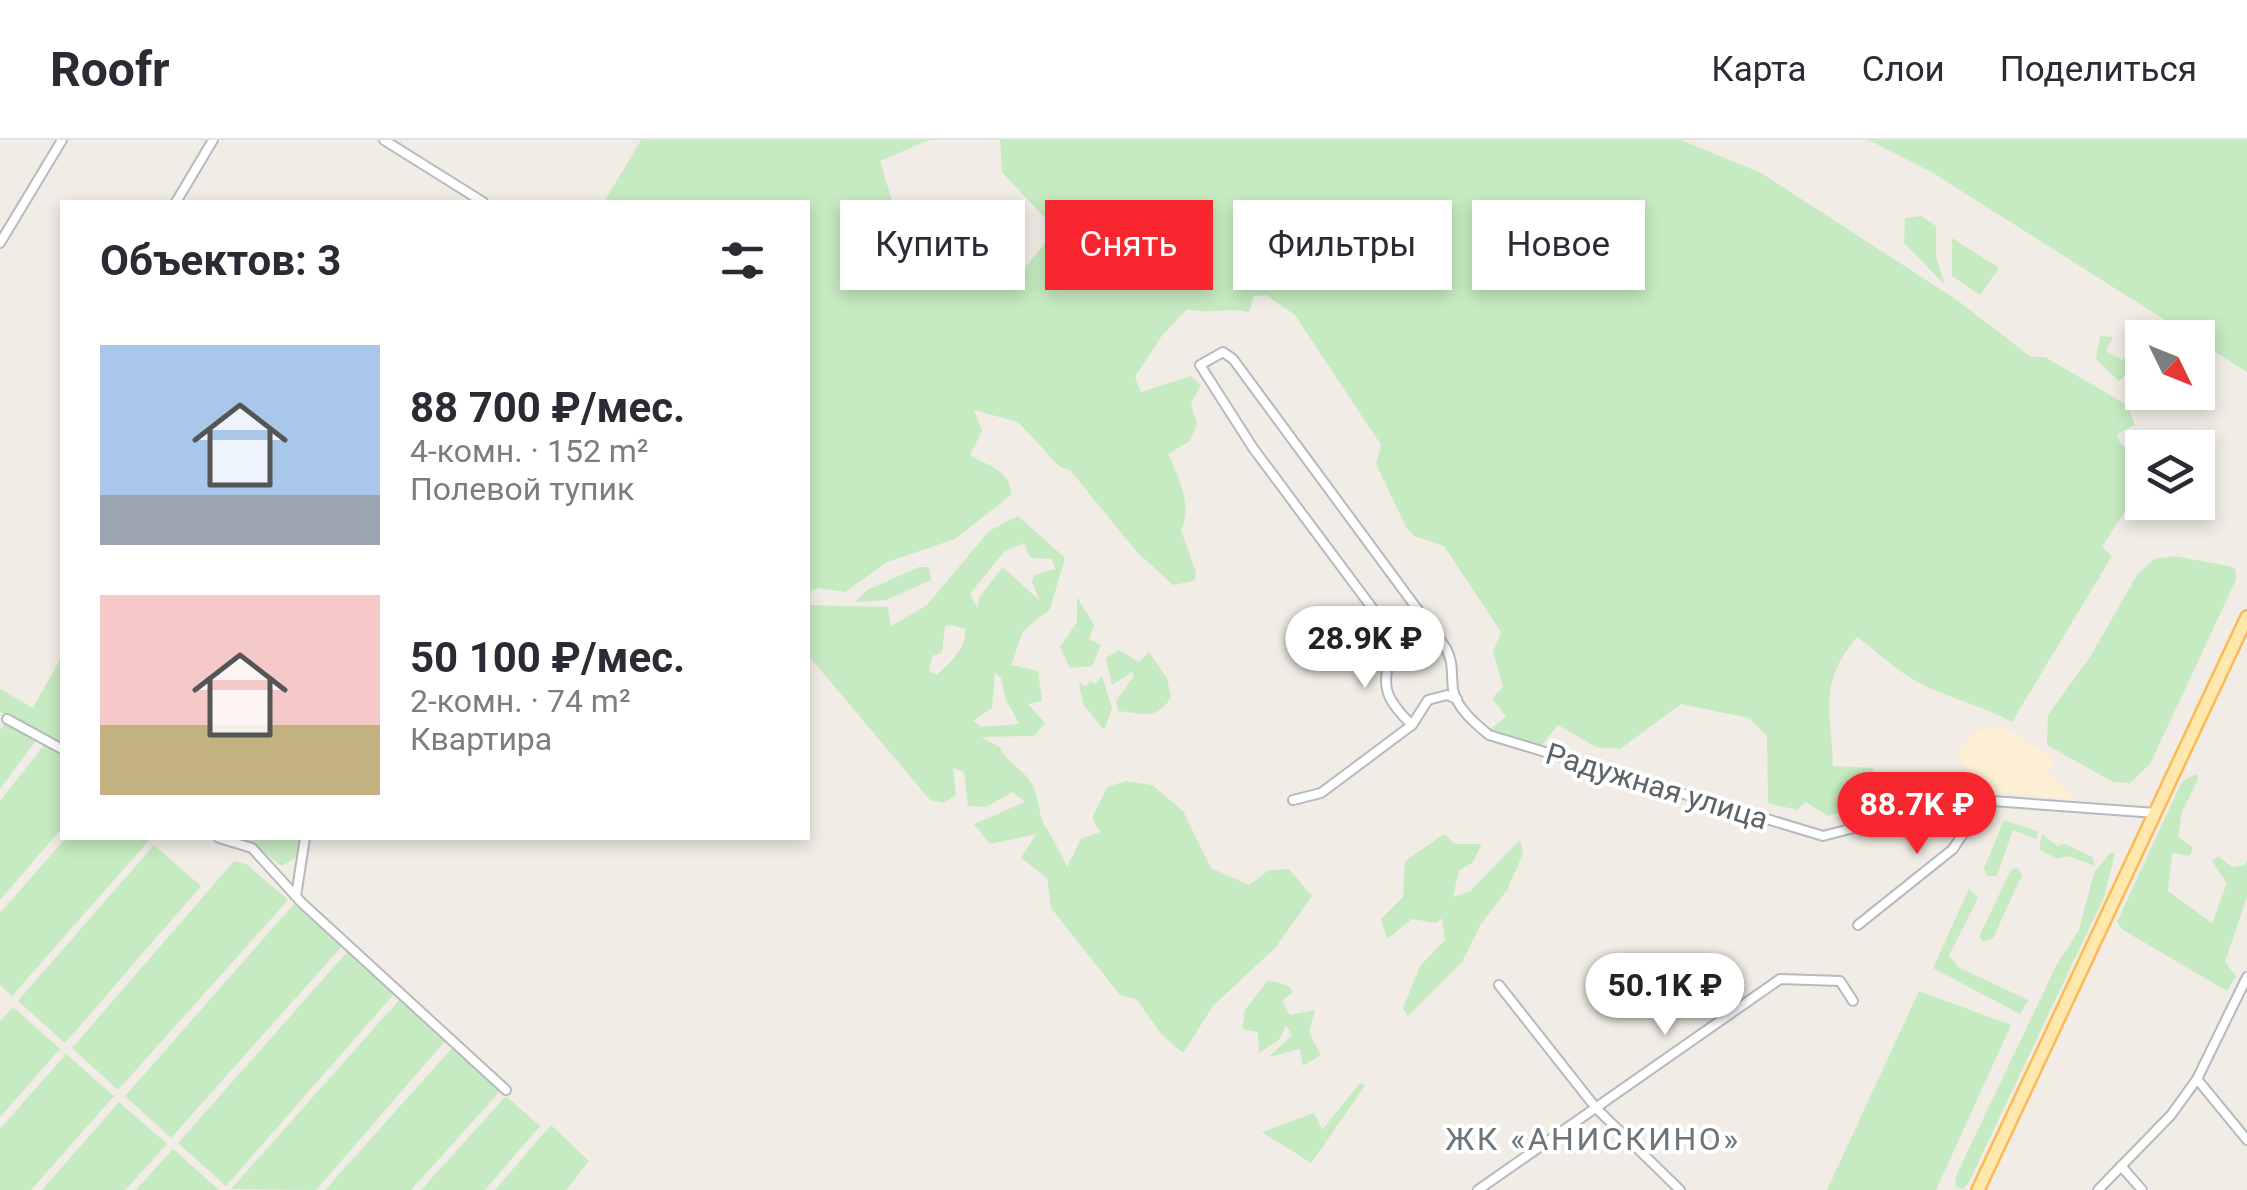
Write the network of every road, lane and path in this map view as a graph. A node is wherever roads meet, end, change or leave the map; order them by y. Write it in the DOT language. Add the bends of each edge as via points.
graph roads {
  1 [pos="62,140"];
  2 [pos="213,140"];
  3 [pos="384,140"];
  4 [pos="177,200"];
  5 [pos="480,200"];
  6 [pos="0,243"];
  7 [pos="2247,617"];
  8 [pos="1394,637"];
  9 [pos="1411,660"];
  10 [pos="1457,699"];
  11 [pos="8,719"];
  12 [pos="1412,725"];
  13 [pos="60,748"];
  14 [pos="1986,798"];
  15 [pos="1293,800"];
  16 [pos="2156,814"];
  17 [pos="226,840"];
  18 [pos="305,840"];
  19 [pos="296,896"];
  20 [pos="1858,925"];
  21 [pos="2247,977"];
  22 [pos="1498,985"];
  23 [pos="1853,1000"];
  24 [pos="2197,1079"];
  25 [pos="506,1090"];
  26 [pos="1596,1108"];
  27 [pos="2247,1140"];
  28 [pos="2121,1166"];
  29 [pos="1478,1190"];
  30 [pos="1680,1190"];
  31 [pos="1978,1190"];
  32 [pos="2098,1190"];
  33 [pos="2142,1190"];
  1 -- 6 [label="street"];
  2 -- 4 [label="street"];
  3 -- 5 [label="street"];
  7 -- 16 [label="main road"];
  8 -- 9 [label="street"];
  8 -- 10 [label="street" via="1253,448 1200,365 1224,352 1232,359 1446,648"];
  8 -- 12 [label="street" via="1383,685 1392,706"];
  10 -- 12 [label="street" via="1436,696"];
  10 -- 14 [label="street, Радужная улица" via="1489,735 1823,836 1937,802"];
  11 -- 13 [label="street"];
  12 -- 15 [label="street" via="1321,793"];
  14 -- 16 [label="street, Радужная улица"];
  14 -- 20 [label="street" via="1953,849"];
  16 -- 31 [label="main road"];
  17 -- 19 [label="street" via="252,848"];
  18 -- 19 [label="street"];
  19 -- 25 [label="street"];
  21 -- 24 [label="street"];
  22 -- 26 [label="street"];
  23 -- 26 [label="street" via="1840,981 1780,979"];
  24 -- 27 [label="street"];
  24 -- 28 [label="street"];
  26 -- 29 [label="street"];
  26 -- 30 [label="street"];
  28 -- 32 [label="street"];
  28 -- 33 [label="street"];
}
